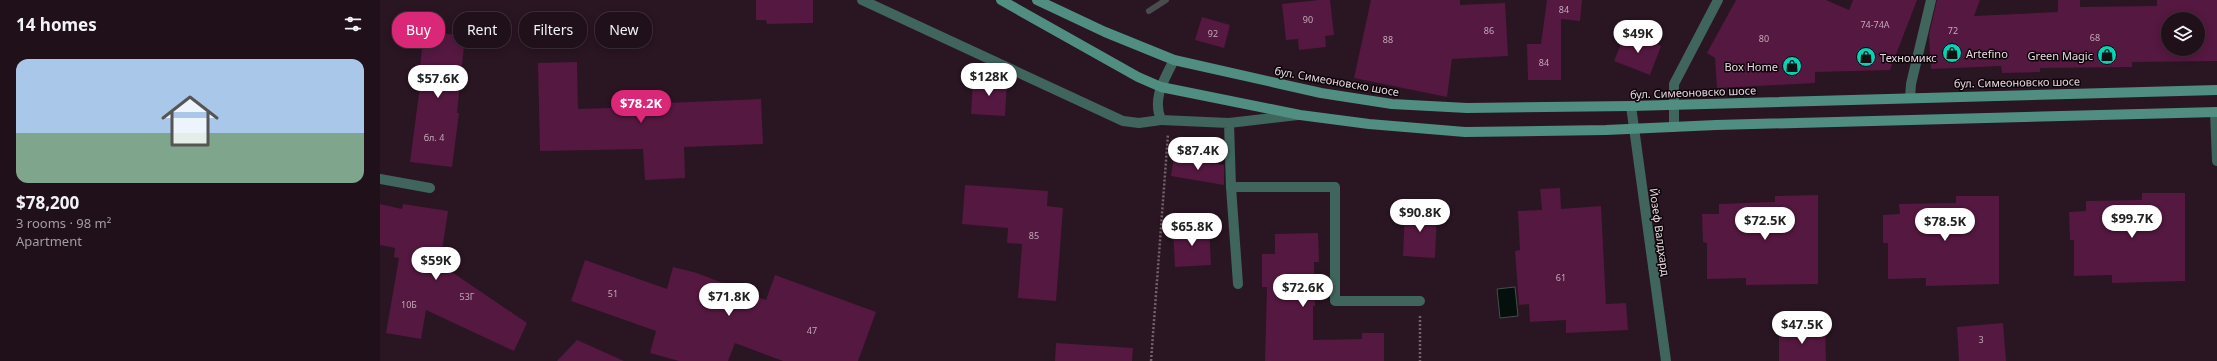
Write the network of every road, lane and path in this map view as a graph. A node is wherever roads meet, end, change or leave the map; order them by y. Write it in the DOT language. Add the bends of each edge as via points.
graph roads {
  1 [pos="862,0"];
  2 [pos="1000,0"];
  3 [pos="1037,0"];
  4 [pos="1718,0"];
  5 [pos="1931,0"];
  6 [pos="1174,60"];
  7 [pos="1161,87"];
  8 [pos="2217,90"];
  9 [pos="1910,98"];
  10 [pos="1674,105"];
  11 [pos="1631,106"];
  12 [pos="2216,112"];
  13 [pos="1300,115"];
  14 [pos="1165,121"];
  15 [pos="1229,123"];
  16 [pos="1674,127"];
  17 [pos="1635,129"];
  18 [pos="2217,161"];
  19 [pos="380,179"];
  20 [pos="1231,187"];
  21 [pos="430,188"];
  22 [pos="1238,284"];
  23 [pos="1420,301"];
  24 [pos="1150,361"];
  25 [pos="1420,361"];
  26 [pos="1666,361"];
  1 -- 14 [label="street" via="1123,121"];
  2 -- 7 [label="main road" via="1138,77"];
  3 -- 6 [label="main road, бул. Симеоновско шосе" via="1105,32"];
  4 -- 10 [label="street" via="1674,84"];
  5 -- 9 [label="street"];
  6 -- 7 [label="street"];
  6 -- 11 [label="main road, бул. Симеоновско шосе" via="1321,92 1392,104 1467,108"];
  7 -- 13 [label="main road"];
  7 -- 14 [label="street" via="1157,112"];
  8 -- 9 [label="main road, бул. Симеоновско шосе"];
  9 -- 10 [label="main road, бул. Симеоновско шосе"];
  10 -- 11 [label="main road, бул. Симеоновско шосе"];
  10 -- 16 [label="street"];
  11 -- 17 [label="street, Йозеф Валдхард"];
  12 -- 16 [label="main road"];
  12 -- 18 [label="street"];
  13 -- 15 [label="street"];
  13 -- 17 [label="main road" via="1465,132"];
  14 -- 15 [label="street"];
  14 -- 24 [label="path"];
  15 -- 20 [label="street"];
  16 -- 17 [label="main road"];
  17 -- 26 [label="street, Йозеф Валдхард"];
  19 -- 21 [label="street"];
  20 -- 22 [label="street"];
  20 -- 23 [label="street" via="1335,187 1335,301"];
  23 -- 25 [label="path"];
}
